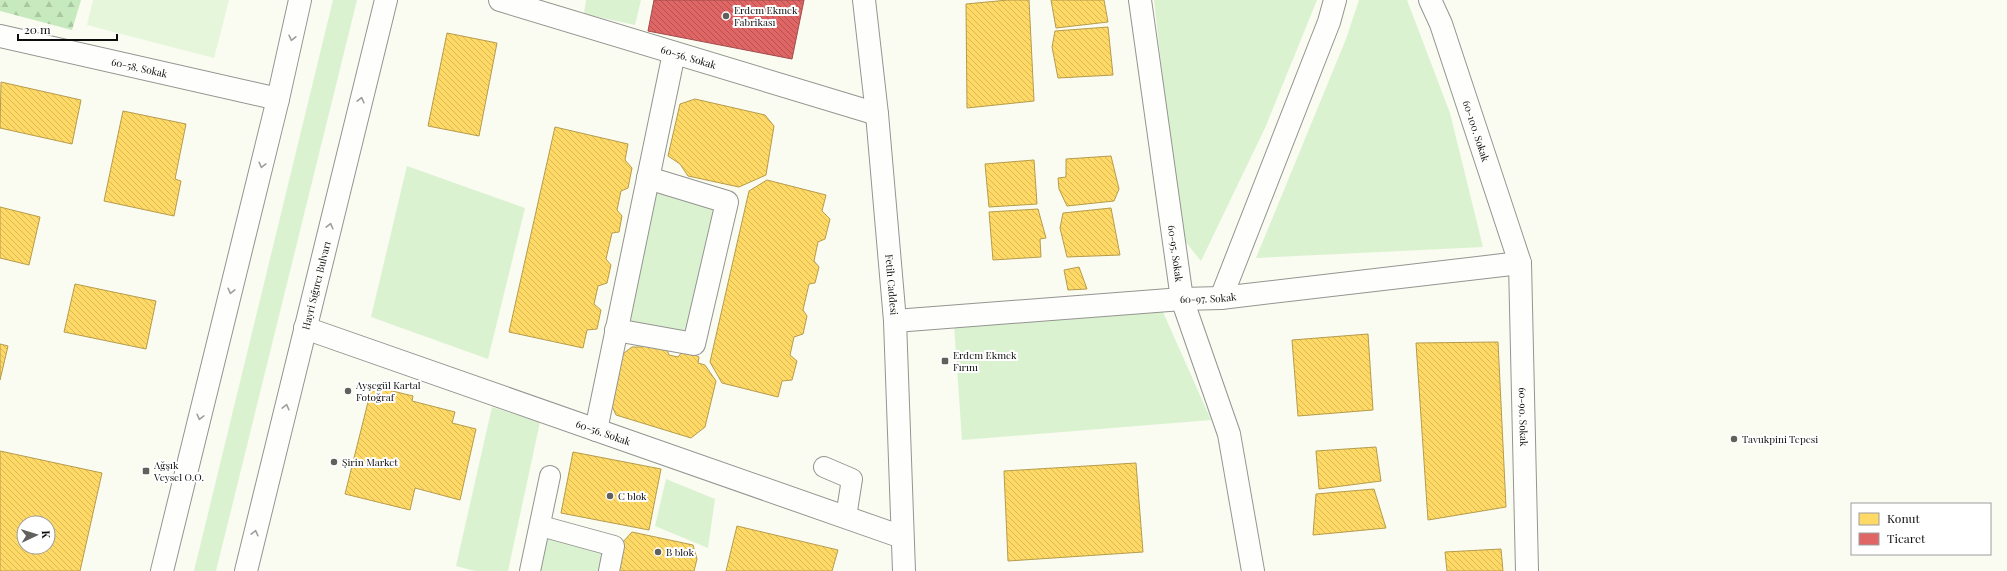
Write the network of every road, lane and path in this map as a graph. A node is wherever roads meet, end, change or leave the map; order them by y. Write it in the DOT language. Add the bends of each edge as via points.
graph roads {
  1 [pos="300,0"];
  2 [pos="386,0"];
  3 [pos="500,0"];
  4 [pos="864,0"];
  5 [pos="1140,0"];
  6 [pos="1334,0"];
  7 [pos="1430,0"];
  8 [pos="0,36"];
  9 [pos="674,53"];
  10 [pos="278,99"];
  11 [pos="877,114"];
  12 [pos="648,178"];
  13 [pos="1520,263"];
  14 [pos="1221,298"];
  15 [pos="1182,299"];
  16 [pos="895,321"];
  17 [pos="305,328"];
  18 [pos="616,330"];
  19 [pos="596,430"];
  20 [pos="824,466"];
  21 [pos="550,476"];
  22 [pos="846,517"];
  23 [pos="541,526"];
  24 [pos="902,537"];
  25 [pos="162,571"];
  26 [pos="246,571"];
  27 [pos="530,571"];
  28 [pos="609,571"];
  29 [pos="904,571"];
  30 [pos="1253,571"];
  31 [pos="1527,571"];
  1 -- 10 [label="street, one-way"];
  17 -- 2 [label="street, Hayri Sığırcı Bulvarı, one-way"];
  3 -- 9 [label="street, 60-56. Sokak"];
  4 -- 11 [label="street, Fetih Caddesi"];
  5 -- 15 [label="street, 60-95. Sokak"];
  6 -- 14 [label="street" via="1329,22"];
  7 -- 13 [label="street, 60-100. Sokak" via="1441,24"];
  8 -- 10 [label="street, 60-58. Sokak"];
  9 -- 11 [label="street, 60-56. Sokak"];
  9 -- 12 [label="street"];
  10 -- 25 [label="street, one-way"];
  11 -- 16 [label="street, Fetih Caddesi"];
  12 -- 18 [label="street"];
  12 -- 18 [label="street" via="727,202 694,344"];
  13 -- 14 [label="street, 60-97. Sokak"];
  13 -- 31 [label="street, 60-90. Sokak"];
  14 -- 15 [label="street, 60-97. Sokak"];
  15 -- 16 [label="street, 60-97. Sokak"];
  15 -- 30 [label="street, 60-95. Sokak" via="1229,434"];
  16 -- 24 [label="street, Fetih Caddesi"];
  17 -- 19 [label="street, 60-56. Sokak"];
  26 -- 17 [label="street, Hayri Sığırcı Bulvarı, one-way"];
  18 -- 19 [label="street"];
  19 -- 22 [label="street, 60-56. Sokak"];
  20 -- 22 [label="lane" via="852,479"];
  21 -- 23 [label="lane"];
  22 -- 24 [label="street, 60-56. Sokak"];
  23 -- 27 [label="lane"];
  23 -- 28 [label="lane" via="614,546"];
  24 -- 29 [label="street, Fetih Caddesi"];
}
